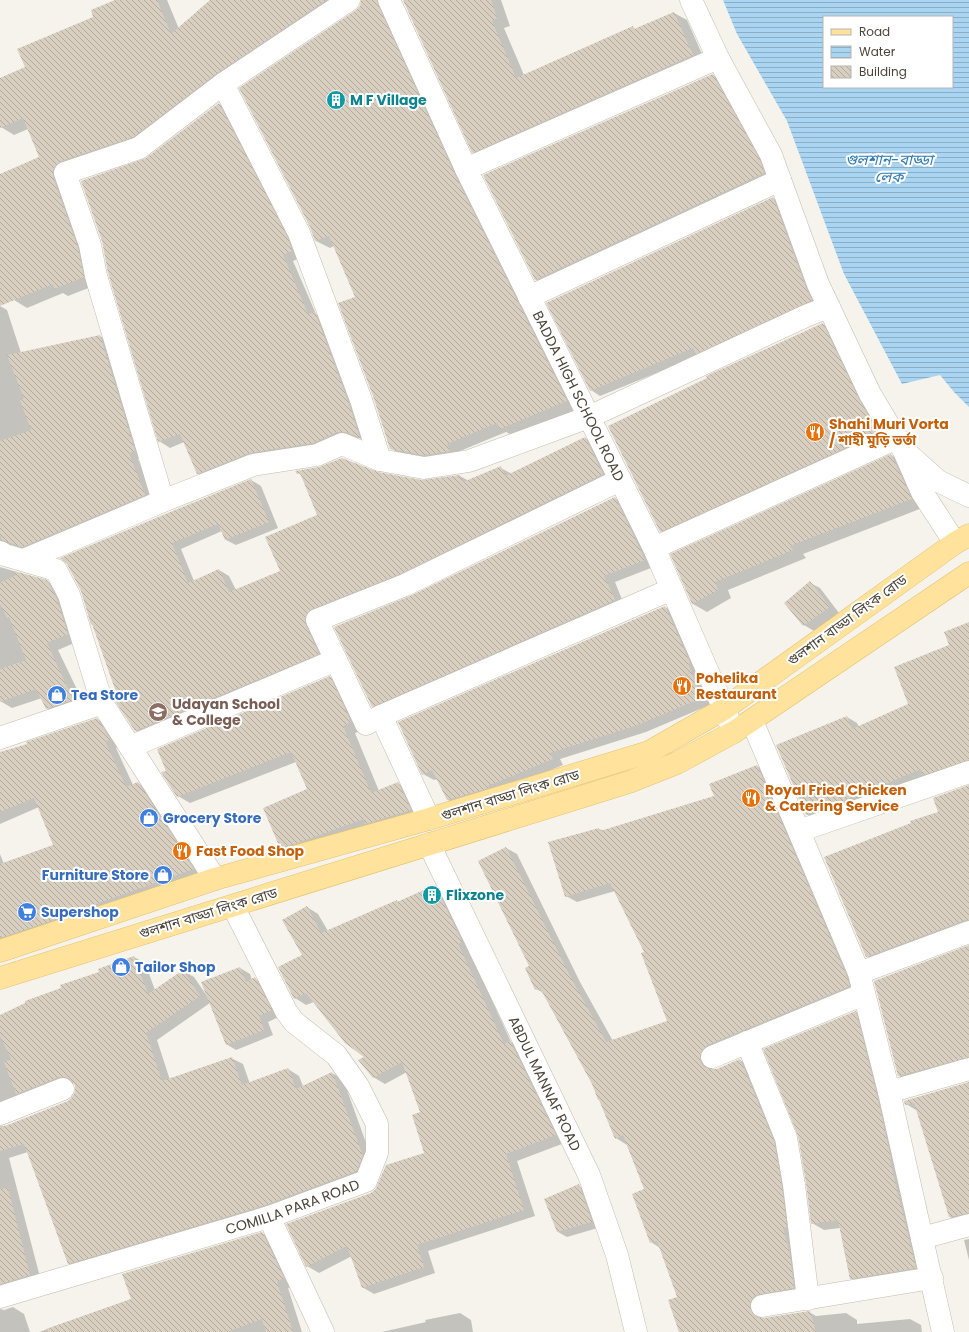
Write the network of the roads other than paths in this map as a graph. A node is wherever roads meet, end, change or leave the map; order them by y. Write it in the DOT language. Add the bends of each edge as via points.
graph roads {
  1 [pos="349,0"];
  2 [pos="389,0"];
  3 [pos="690,0"];
  4 [pos="718,58"];
  5 [pos="223,84"];
  6 [pos="466,169"];
  7 [pos="780,180"];
  8 [pos="529,297"];
  9 [pos="829,307"];
  10 [pos="589,417"];
  11 [pos="900,444"];
  12 [pos="380,460"];
  13 [pos="620,480"];
  14 [pos="969,496"];
  15 [pos="163,500"];
  16 [pos="962,539"];
  17 [pos="654,548"];
  18 [pos="0,552"];
  19 [pos="24,560"];
  20 [pos="969,573"];
  21 [pos="672,589"];
  22 [pos="336,660"];
  23 [pos="102,703"];
  24 [pos="724,709"];
  25 [pos="381,716"];
  26 [pos="743,726"];
  27 [pos="0,738"];
  28 [pos="130,747"];
  29 [pos="969,772"];
  30 [pos="429,819"];
  31 [pos="799,831"];
  32 [pos="429,844"];
  33 [pos="215,879"];
  34 [pos="233,906"];
  35 [pos="969,932"];
  36 [pos="0,950"];
  37 [pos="859,973"];
  38 [pos="0,978"];
  39 [pos="864,994"];
  40 [pos="747,1042"];
  41 [pos="712,1057"];
  42 [pos="969,1069"];
  43 [pos="63,1089"];
  44 [pos="889,1092"];
  45 [pos="0,1114"];
  46 [pos="269,1217"];
  47 [pos="969,1225"];
  48 [pos="922,1238"];
  49 [pos="932,1278"];
  50 [pos="0,1298"];
  51 [pos="808,1299"];
  52 [pos="762,1306"];
  53 [pos="323,1332"];
  54 [pos="636,1332"];
  55 [pos="944,1332"];
  1 -- 5 [label="street"];
  2 -- 6 [label="street, BADDA HIGH SCHOOL ROAD"];
  3 -- 4 [label="street"];
  4 -- 6 [label="street"];
  4 -- 7 [label="street" via="771,155"];
  5 -- 12 [label="street" via="299,232 361,400"];
  5 -- 15 [label="street" via="139,148 65,173 90,245 96,276"];
  6 -- 8 [label="street, BADDA HIGH SCHOOL ROAD"];
  7 -- 8 [label="street"];
  7 -- 9 [label="street"];
  8 -- 10 [label="street, BADDA HIGH SCHOOL ROAD"];
  9 -- 10 [label="street"];
  9 -- 11 [label="street" via="870,394"];
  10 -- 12 [label="street" via="469,461 424,468"];
  10 -- 13 [label="street, BADDA HIGH SCHOOL ROAD"];
  11 -- 14 [label="street" via="938,481"];
  11 -- 16 [label="street" via="922,492"];
  11 -- 17 [label="street"];
  12 -- 15 [label="street" via="342,444 317,455 253,465"];
  13 -- 17 [label="street, BADDA HIGH SCHOOL ROAD"];
  13 -- 22 [label="street" via="405,585 317,620"];
  15 -- 19 [label="street"];
  16 -- 24 [label="main road, গুলশান বাড্ডা লিংক রোড"];
  17 -- 21 [label="street, BADDA HIGH SCHOOL ROAD"];
  18 -- 19 [label="street" via="5,556"];
  19 -- 23 [label="street" via="56,570 69,595"];
  20 -- 26 [label="main road, গুলশান বাড্ডা লিংক রোড"];
  21 -- 24 [label="street, BADDA HIGH SCHOOL ROAD"];
  21 -- 25 [label="street"];
  22 -- 25 [label="street" via="366,724"];
  22 -- 28 [label="street"];
  23 -- 27 [label="street"];
  23 -- 28 [label="street"];
  24 -- 26 [label="street, BADDA HIGH SCHOOL ROAD"];
  24 -- 30 [label="main road, গুলশান বাড্ডা লিংক রোড" via="649,752"];
  25 -- 30 [label="street"];
  26 -- 31 [label="street, BADDA HIGH SCHOOL ROAD"];
  26 -- 32 [label="main road, গুলশান বাড্ডা লিংক রোড" via="677,763 629,782"];
  28 -- 33 [label="street"];
  29 -- 31 [label="street"];
  30 -- 33 [label="main road, গুলশান বাড্ডা লিংক রোড"];
  31 -- 37 [label="street, BADDA HIGH SCHOOL ROAD"];
  32 -- 34 [label="main road, গুলশান বাড্ডা লিংক রোড"];
  32 -- 54 [label="street, ABDUL MANNAF ROAD" via="589,1174 617,1255"];
  33 -- 36 [label="main road, গুলশান বাড্ডা লিংক রোড"];
  34 -- 38 [label="main road, গুলশান বাড্ডা লিংক রোড"];
  34 -- 46 [label="street, COMILLA PARA ROAD" via="286,1011 294,1022 336,1055 358,1086 377,1124 377,1154 366,1181"];
  35 -- 37 [label="street"];
  37 -- 39 [label="street, BADDA HIGH SCHOOL ROAD"];
  39 -- 40 [label="street"];
  39 -- 44 [label="street, BADDA HIGH SCHOOL ROAD"];
  40 -- 41 [label="street"];
  40 -- 51 [label="street" via="786,1138"];
  42 -- 44 [label="street"];
  43 -- 45 [label="street"];
  44 -- 48 [label="street, BADDA HIGH SCHOOL ROAD"];
  46 -- 50 [label="street, COMILLA PARA ROAD"];
  46 -- 53 [label="street"];
  47 -- 48 [label="street"];
  48 -- 49 [label="street, BADDA HIGH SCHOOL ROAD"];
  49 -- 51 [label="street"];
  49 -- 55 [label="street, BADDA HIGH SCHOOL ROAD"];
  51 -- 52 [label="street"];
}
